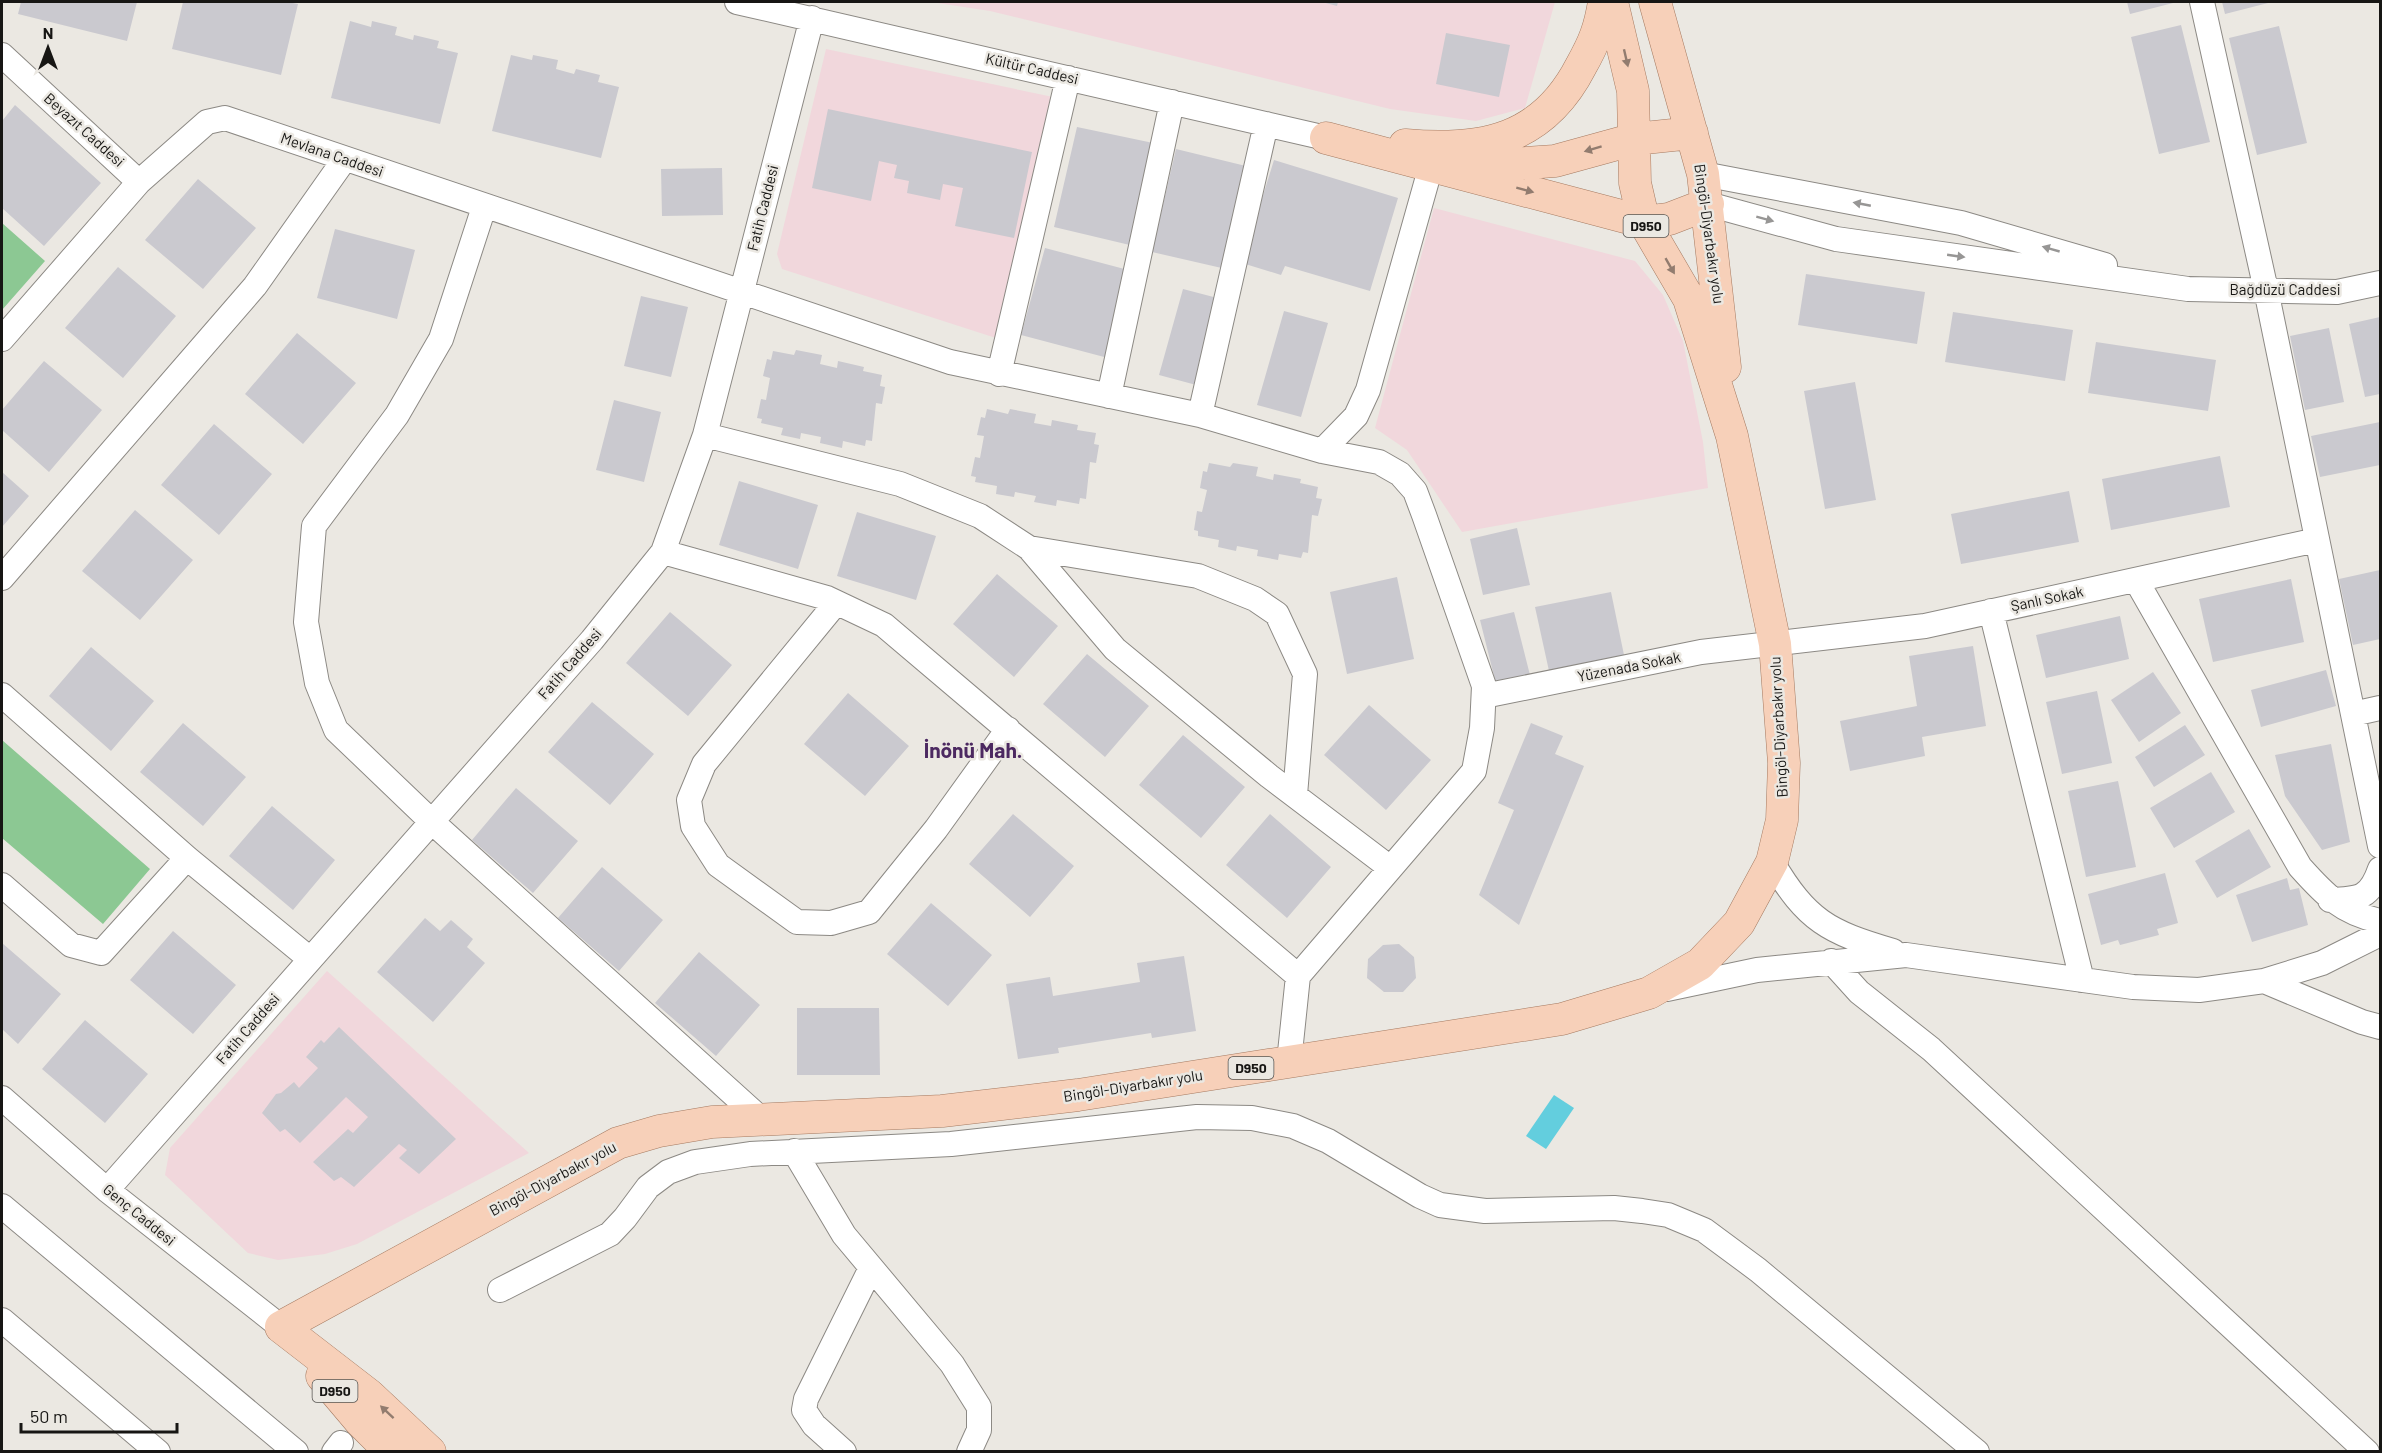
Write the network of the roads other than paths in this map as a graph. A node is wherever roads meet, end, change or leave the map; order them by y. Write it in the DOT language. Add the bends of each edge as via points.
graph roads {
  1 [pos="737,2"];
  2 [pos="1604,2"];
  3 [pos="1612,2"];
  4 [pos="1655,2"];
  5 [pos="2202,2"];
  6 [pos="812,18"];
  7 [pos="2,55"];
  8 [pos="1068,78"];
  9 [pos="1172,102"];
  10 [pos="1266,124"];
  11 [pos="1692,134"];
  12 [pos="1326,138"];
  13 [pos="1635,139"];
  14 [pos="344,160"];
  15 [pos="1431,165"];
  16 [pos="1703,174"];
  17 [pos="140,182"];
  18 [pos="1708,204"];
  19 [pos="484,207"];
  20 [pos="1644,222"];
  21 [pos="2380,283"];
  22 [pos="2188,289"];
  23 [pos="2266,290"];
  24 [pos="742,293"];
  25 [pos="2,339"];
  26 [pos="999,374"];
  27 [pos="1109,396"];
  28 [pos="1200,415"];
  29 [pos="705,435"];
  30 [pos="1732,436"];
  31 [pos="1322,452"];
  32 [pos="2317,540"];
  33 [pos="1029,548"];
  34 [pos="663,552"];
  35 [pos="2,578"];
  36 [pos="2136,580"];
  37 [pos="836,603"];
  38 [pos="1991,611"];
  39 [pos="1775,644"];
  40 [pos="2,695"];
  41 [pos="1484,696"];
  42 [pos="2380,708"];
  43 [pos="2353,714"];
  44 [pos="1008,729"];
  45 [pos="1295,795"];
  46 [pos="431,821"];
  47 [pos="2380,846"];
  48 [pos="187,858"];
  49 [pos="1772,862"];
  50 [pos="1389,867"];
  51 [pos="2380,869"];
  52 [pos="2,885"];
  53 [pos="2330,900"];
  54 [pos="2380,921"];
  55 [pos="2380,934"];
  56 [pos="1906,955"];
  57 [pos="310,959"];
  58 [pos="1831,961"];
  59 [pos="1299,976"];
  60 [pos="2082,980"];
  61 [pos="2264,981"];
  62 [pos="1650,993"];
  63 [pos="2380,1027"];
  64 [pos="1289,1062"];
  65 [pos="2,1098"];
  66 [pos="761,1119"];
  67 [pos="794,1151"];
  68 [pos="106,1190"];
  69 [pos="2,1207"];
  70 [pos="871,1268"];
  71 [pos="500,1290"];
  72 [pos="2,1320"];
  73 [pos="281,1327"];
  74 [pos="158,1452"];
  75 [pos="296,1452"];
  76 [pos="391,1452"];
  77 [pos="430,1452"];
  78 [pos="844,1452"];
  79 [pos="969,1452"];
  80 [pos="1977,1452"];
  81 [pos="2367,1452"];
  1 -- 6 [label="street, Kültür Caddesi"];
  2 -- 12 [label="main road" via="1600,31 1553,110 1513,135 1440,148"];
  3 -- 13 [label="main road, Bingöl-Diyarbakır yolu / D950, one-way" via="1633,91"];
  4 -- 11 [label="main road, Bingöl-Diyarbakır yolu / D950"];
  5 -- 23 [label="street"];
  6 -- 8 [label="street, Kültür Caddesi"];
  6 -- 24 [label="street, Fatih Caddesi"];
  7 -- 17 [label="street, Beyazıt Caddesi"];
  8 -- 9 [label="street, Kültür Caddesi"];
  8 -- 26 [label="street"];
  9 -- 10 [label="street, Kültür Caddesi"];
  9 -- 27 [label="street"];
  10 -- 12 [label="street, Kültür Caddesi"];
  10 -- 28 [label="street"];
  11 -- 13 [label="main road"];
  11 -- 16 [label="main road, Bingöl-Diyarbakır yolu / D950"];
  13 -- 12 [label="main road, one-way" via="1555,161 1512,164"];
  12 -- 15 [label="main road"];
  13 -- 20 [label="main road, Bingöl-Diyarbakır yolu / D950" via="1635,183"];
  14 -- 17 [label="street, Mevlana Caddesi" via="225,118 207,122"];
  14 -- 19 [label="street, Mevlana Caddesi"];
  14 -- 35 [label="street" via="255,286"];
  15 -- 20 [label="main road, one-way"];
  15 -- 31 [label="street" via="1368,390 1356,416"];
  16 -- 18 [label="main road, Bingöl-Diyarbakır yolu / D950"];
  22 -- 16 [label="street, one-way" via="1961,223"];
  17 -- 25 [label="street, Mevlana Caddesi"];
  18 -- 20 [label="main road" via="1669,219"];
  18 -- 22 [label="street, one-way" via="1836,238"];
  18 -- 30 [label="main road, Bingöl-Diyarbakır yolu / D950"];
  19 -- 24 [label="street, Mevlana Caddesi"];
  19 -- 46 [label="street" via="441,339 398,415 314,526 306,622 317,683 336,730"];
  20 -- 30 [label="main road, Bingöl-Diyarbakır yolu / D950, one-way" via="1689,299"];
  21 -- 23 [label="street, Bağdüzü Caddesi" via="2337,292"];
  22 -- 23 [label="street, Bağdüzü Caddesi"];
  23 -- 32 [label="street"];
  24 -- 26 [label="street, Mevlana Caddesi" via="940,359"];
  24 -- 29 [label="street, Fatih Caddesi"];
  26 -- 27 [label="street, Mevlana Caddesi"];
  27 -- 28 [label="street, Mevlana Caddesi"];
  28 -- 31 [label="street, Mevlana Caddesi"];
  29 -- 33 [label="street" via="900,484 980,516"];
  29 -- 34 [label="street, Fatih Caddesi"];
  30 -- 39 [label="main road, Bingöl-Diyarbakır yolu / D950"];
  31 -- 41 [label="street, Mevlana Caddesi" via="1380,462 1400,474 1414,491 1484,686"];
  32 -- 36 [label="street, Şanlı Sokak"];
  32 -- 43 [label="street"];
  33 -- 45 [label="street" via="1115,649"];
  33 -- 45 [label="street" via="1198,576 1255,599 1277,614 1305,674"];
  34 -- 37 [label="street"];
  34 -- 46 [label="street, Fatih Caddesi" via="592,640"];
  36 -- 38 [label="street, Şanlı Sokak"];
  36 -- 53 [label="street" via="2300,867"];
  37 -- 44 [label="street" via="884,625"];
  37 -- 44 [label="street" via="704,765 689,800 693,826 718,865 797,922 831,923 869,912 936,829"];
  38 -- 39 [label="street, Şanlı Sokak" via="1925,626"];
  38 -- 60 [label="street"];
  39 -- 41 [label="street, Yüzenada Sokak" via="1701,652"];
  39 -- 49 [label="main road, Bingöl-Diyarbakır yolu / D950" via="1784,763 1782,820"];
  40 -- 48 [label="street"];
  41 -- 50 [label="street, Mevlana Caddesi" via="1474,771"];
  42 -- 43 [label="street"];
  43 -- 47 [label="street"];
  44 -- 59 [label="street"];
  45 -- 50 [label="street"];
  46 -- 57 [label="street, Fatih Caddesi"];
  46 -- 66 [label="street"];
  48 -- 52 [label="street" via="100,953 71,945"];
  48 -- 57 [label="street"];
  49 -- 56 [label="street" via="1791,894 1821,923 1854,939"];
  49 -- 62 [label="main road, Bingöl-Diyarbakır yolu / D950" via="1739,923 1700,964"];
  50 -- 59 [label="street, Mevlana Caddesi"];
  51 -- 53 [label="street" via="2373,888 2355,899"];
  53 -- 54 [label="street" via="2361,917"];
  55 -- 61 [label="street" via="2322,963"];
  56 -- 58 [label="street"];
  56 -- 60 [label="street"];
  57 -- 68 [label="street, Fatih Caddesi"];
  58 -- 62 [label="street" via="1757,970"];
  58 -- 81 [label="street" via="1859,992 1931,1049"];
  59 -- 64 [label="street"];
  60 -- 61 [label="street" via="2199,990"];
  61 -- 63 [label="street"];
  62 -- 64 [label="main road, Bingöl-Diyarbakır yolu / D950" via="1563,1019"];
  64 -- 66 [label="main road, Bingöl-Diyarbakır yolu / D950" via="1078,1095 942,1111"];
  65 -- 68 [label="street, Genç Caddesi"];
  66 -- 73 [label="main road, Bingöl-Diyarbakır yolu / D950" via="712,1122 618,1143"];
  67 -- 70 [label="street" via="844,1235"];
  67 -- 71 [label="street" via="695,1162 668,1172 648,1188 610,1234"];
  67 -- 80 [label="street" via="951,1144 1197,1117 1252,1118 1293,1126 1328,1140 1440,1205 1485,1212 1614,1208 1668,1215 1704,1230 1758,1270"];
  68 -- 73 [label="street, Genç Caddesi"];
  69 -- 75 [label="street"];
  70 -- 78 [label="street" via="804,1410 814,1425"];
  70 -- 79 [label="street" via="952,1364 979,1407 979,1430"];
  72 -- 74 [label="street"];
  73 -- 76 [label="main road, D950"];
  77 -- 73 [label="main road, one-way" via="369,1395"];
}
